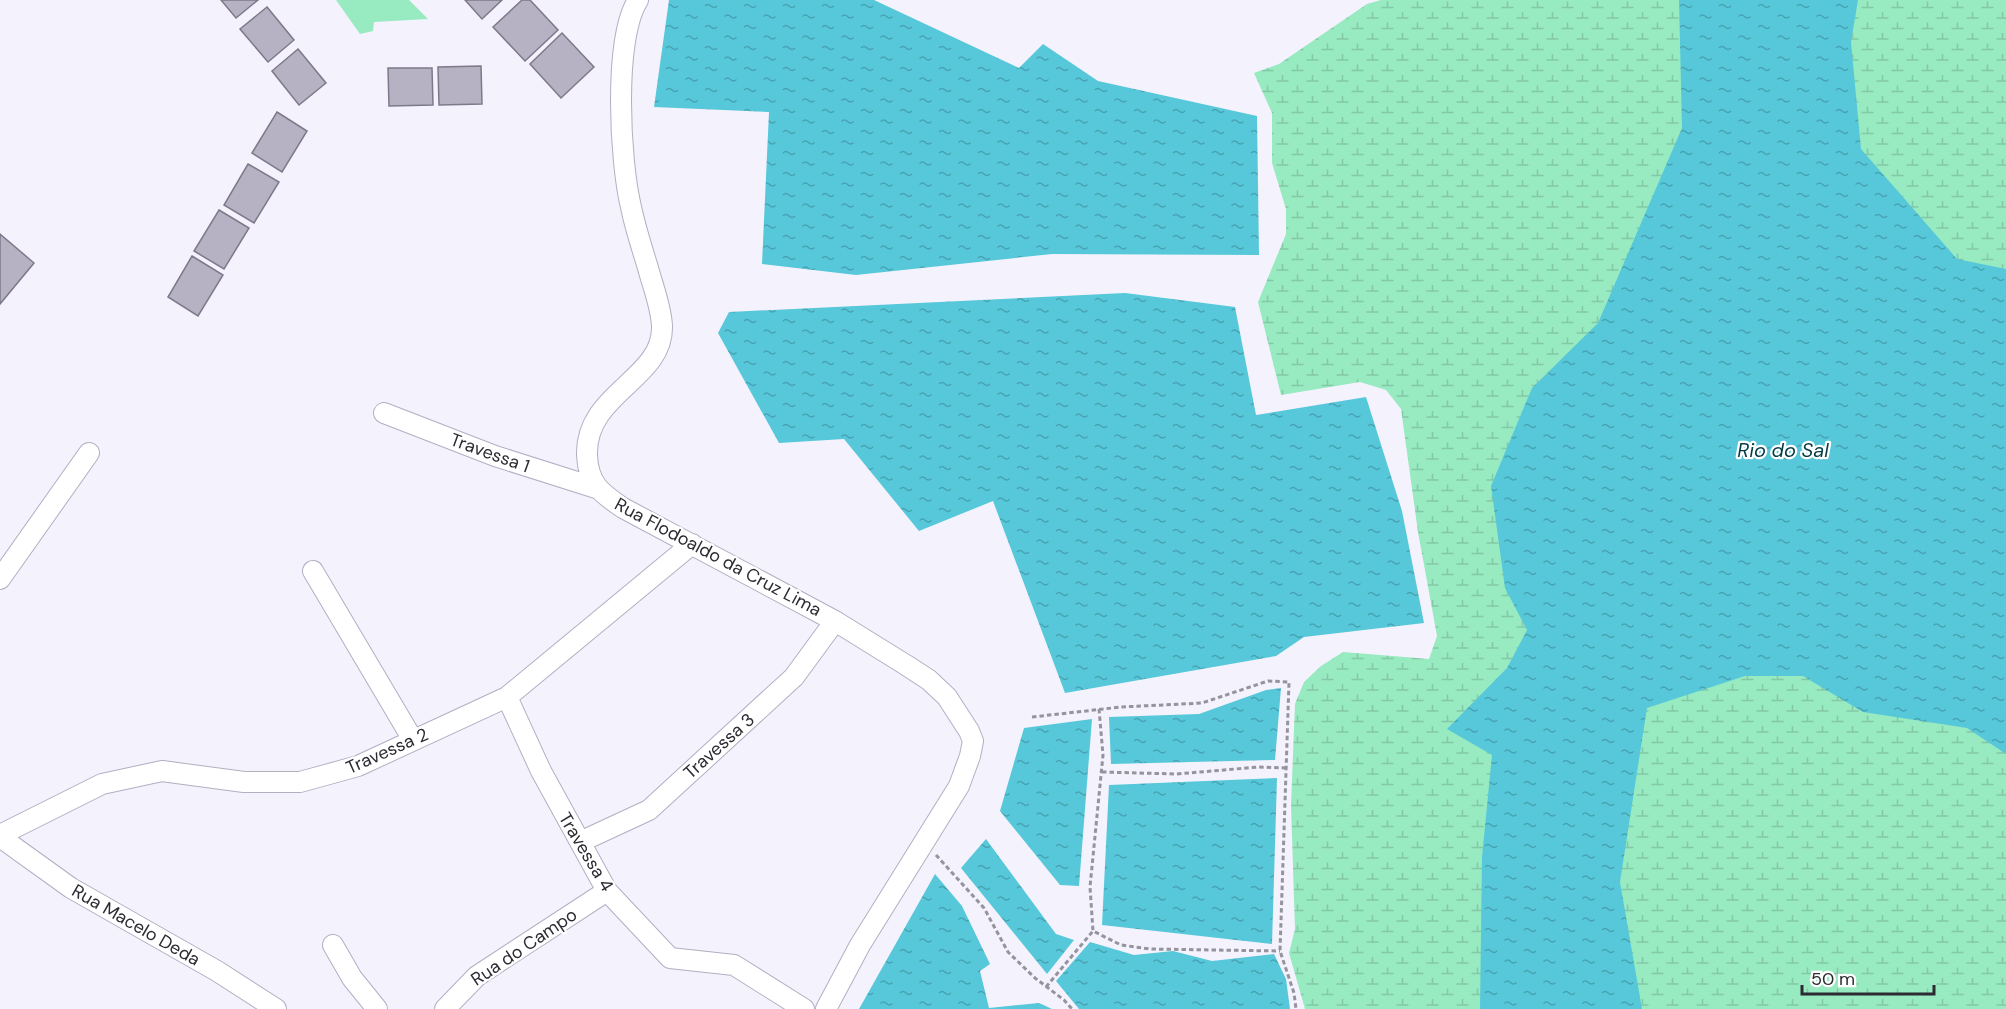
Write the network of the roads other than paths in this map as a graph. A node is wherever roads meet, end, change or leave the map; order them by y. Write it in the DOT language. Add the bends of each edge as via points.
graph roads {
  1 [pos="638,0"];
  2 [pos="384,413"];
  3 [pos="89,453"];
  4 [pos="596,488"];
  5 [pos="692,544"];
  6 [pos="313,572"];
  7 [pos="0,579"];
  8 [pos="835,621"];
  9 [pos="507,697"];
  10 [pos="413,741"];
  11 [pos="0,836"];
  12 [pos="580,842"];
  13 [pos="608,891"];
  14 [pos="333,945"];
  15 [pos="276,1009"];
  16 [pos="377,1009"];
  17 [pos="445,1009"];
  18 [pos="804,1009"];
  19 [pos="826,1009"];
  1 -- 4 [label="street, Rua Flodoaldo da Cruz Lima" via="631,15 624,57 624,170 630,206 658,303 661,335 649,361 609,402 591,428 587,457"];
  2 -- 4 [label="street, Travessa 1" via="536,470"];
  3 -- 7 [label="street"];
  4 -- 5 [label="street, Rua Flodoaldo da Cruz Lima" via="623,508"];
  5 -- 8 [label="street, Rua Flodoaldo da Cruz Lima"];
  5 -- 9 [label="street, Travessa 2"];
  6 -- 10 [label="street"];
  8 -- 12 [label="street, Travessa 3" via="794,677 649,810"];
  8 -- 19 [label="street, Rua Flodoaldo da Cruz Lima" via="929,680 947,697 973,741 950,801 866,936"];
  9 -- 10 [label="street, Travessa 2"];
  9 -- 12 [label="street, Travessa 4"];
  10 -- 11 [label="street, Travessa 2" via="358,766 300,782 244,782 162,771 102,784"];
  11 -- 15 [label="street, Rua Macelo Deda" via="71,888"];
  12 -- 13 [label="street, Travessa 4"];
  13 -- 17 [label="street, Rua do Campo" via="477,976"];
  13 -- 18 [label="street, Travessa 4" via="670,958 734,965"];
  14 -- 16 [label="street" via="352,978"];
}
